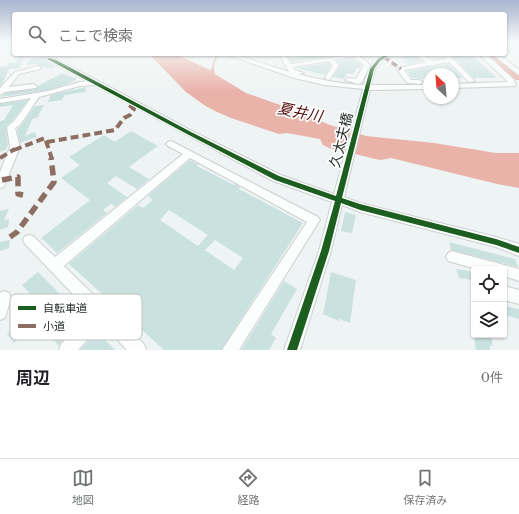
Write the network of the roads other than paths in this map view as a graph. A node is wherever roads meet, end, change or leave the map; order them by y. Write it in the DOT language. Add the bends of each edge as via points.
graph roads {
  1 [pos="242,58"];
  2 [pos="285,58"];
  3 [pos="332,58"];
  4 [pos="360,58"];
  5 [pos="381,58"];
  6 [pos="424,58"];
  7 [pos="481,58"];
  8 [pos="487,58"];
  9 [pos="500,58"];
  10 [pos="507,58"];
  11 [pos="49,59"];
  12 [pos="329,59"];
  13 [pos="450,60"];
  14 [pos="432,63"];
  15 [pos="290,66"];
  16 [pos="38,68"];
  17 [pos="519,68"];
  18 [pos="519,74"];
  19 [pos="328,78"];
  20 [pos="459,81"];
  21 [pos="470,81"];
  22 [pos="423,82"];
  23 [pos="98,83"];
  24 [pos="33,86"];
  25 [pos="459,86"];
  26 [pos="423,87"];
  27 [pos="367,88"];
  28 [pos="1,92"];
  29 [pos="36,96"];
  30 [pos="0,101"];
  31 [pos="11,128"];
  32 [pos="0,130"];
  33 [pos="171,144"];
  34 [pos="188,154"];
  35 [pos="0,184"];
  36 [pos="339,199"];
  37 [pos="28,240"];
  38 [pos="519,250"];
  39 [pos="452,257"];
  40 [pos="54,266"];
  41 [pos="486,266"];
  42 [pos="507,272"];
  43 [pos="519,275"];
  44 [pos="82,294"];
  45 [pos="507,294"];
  46 [pos="519,297"];
  47 [pos="4,298"];
  48 [pos="0,314"];
  49 [pos="77,340"];
  50 [pos="128,340"];
  51 [pos="67,350"];
  52 [pos="138,350"];
  53 [pos="230,350"];
  54 [pos="292,350"];
  1 -- 27 [label="street" via="306,78"];
  2 -- 15 [label="street"];
  3 -- 12 [label="street"];
  4 -- 19 [label="street" via="367,64 358,82"];
  5 -- 27 [label="street, 久太夫橋" via="372,69"];
  6 -- 14 [label="street"];
  7 -- 21 [label="street" via="505,81"];
  8 -- 25 [label="street" via="511,80 512,84"];
  9 -- 18 [label="street"];
  10 -- 17 [label="street"];
  11 -- 23 [label="street"];
  12 -- 15 [label="street"];
  12 -- 19 [label="street" via="336,65"];
  13 -- 14 [label="street"];
  13 -- 21 [label="street"];
  14 -- 22 [label="street" via="400,69 410,82"];
  15 -- 19 [label="street" via="292,71"];
  16 -- 28 [label="street" via="17,72"];
  20 -- 21 [label="street"];
  23 -- 29 [label="street" via="80,84"];
  23 -- 36 [label="street" via="276,178"];
  24 -- 28 [label="street"];
  26 -- 27 [label="street"];
  27 -- 36 [label="street, 久太夫橋"];
  29 -- 30 [label="street"];
  29 -- 31 [label="street"];
  31 -- 32 [label="street"];
  31 -- 35 [label="street" via="16,147"];
  33 -- 34 [label="street"];
  34 -- 40 [label="street"];
  34 -- 53 [label="street" via="314,220"];
  36 -- 38 [label="street"];
  36 -- 54 [label="street, 久太夫橋" via="317,277"];
  37 -- 40 [label="street"];
  39 -- 41 [label="street"];
  40 -- 44 [label="street"];
  42 -- 43 [label="street"];
  45 -- 46 [label="street"];
  47 -- 48 [label="street"];
  49 -- 51 [label="street"];
  50 -- 52 [label="street"];
}
